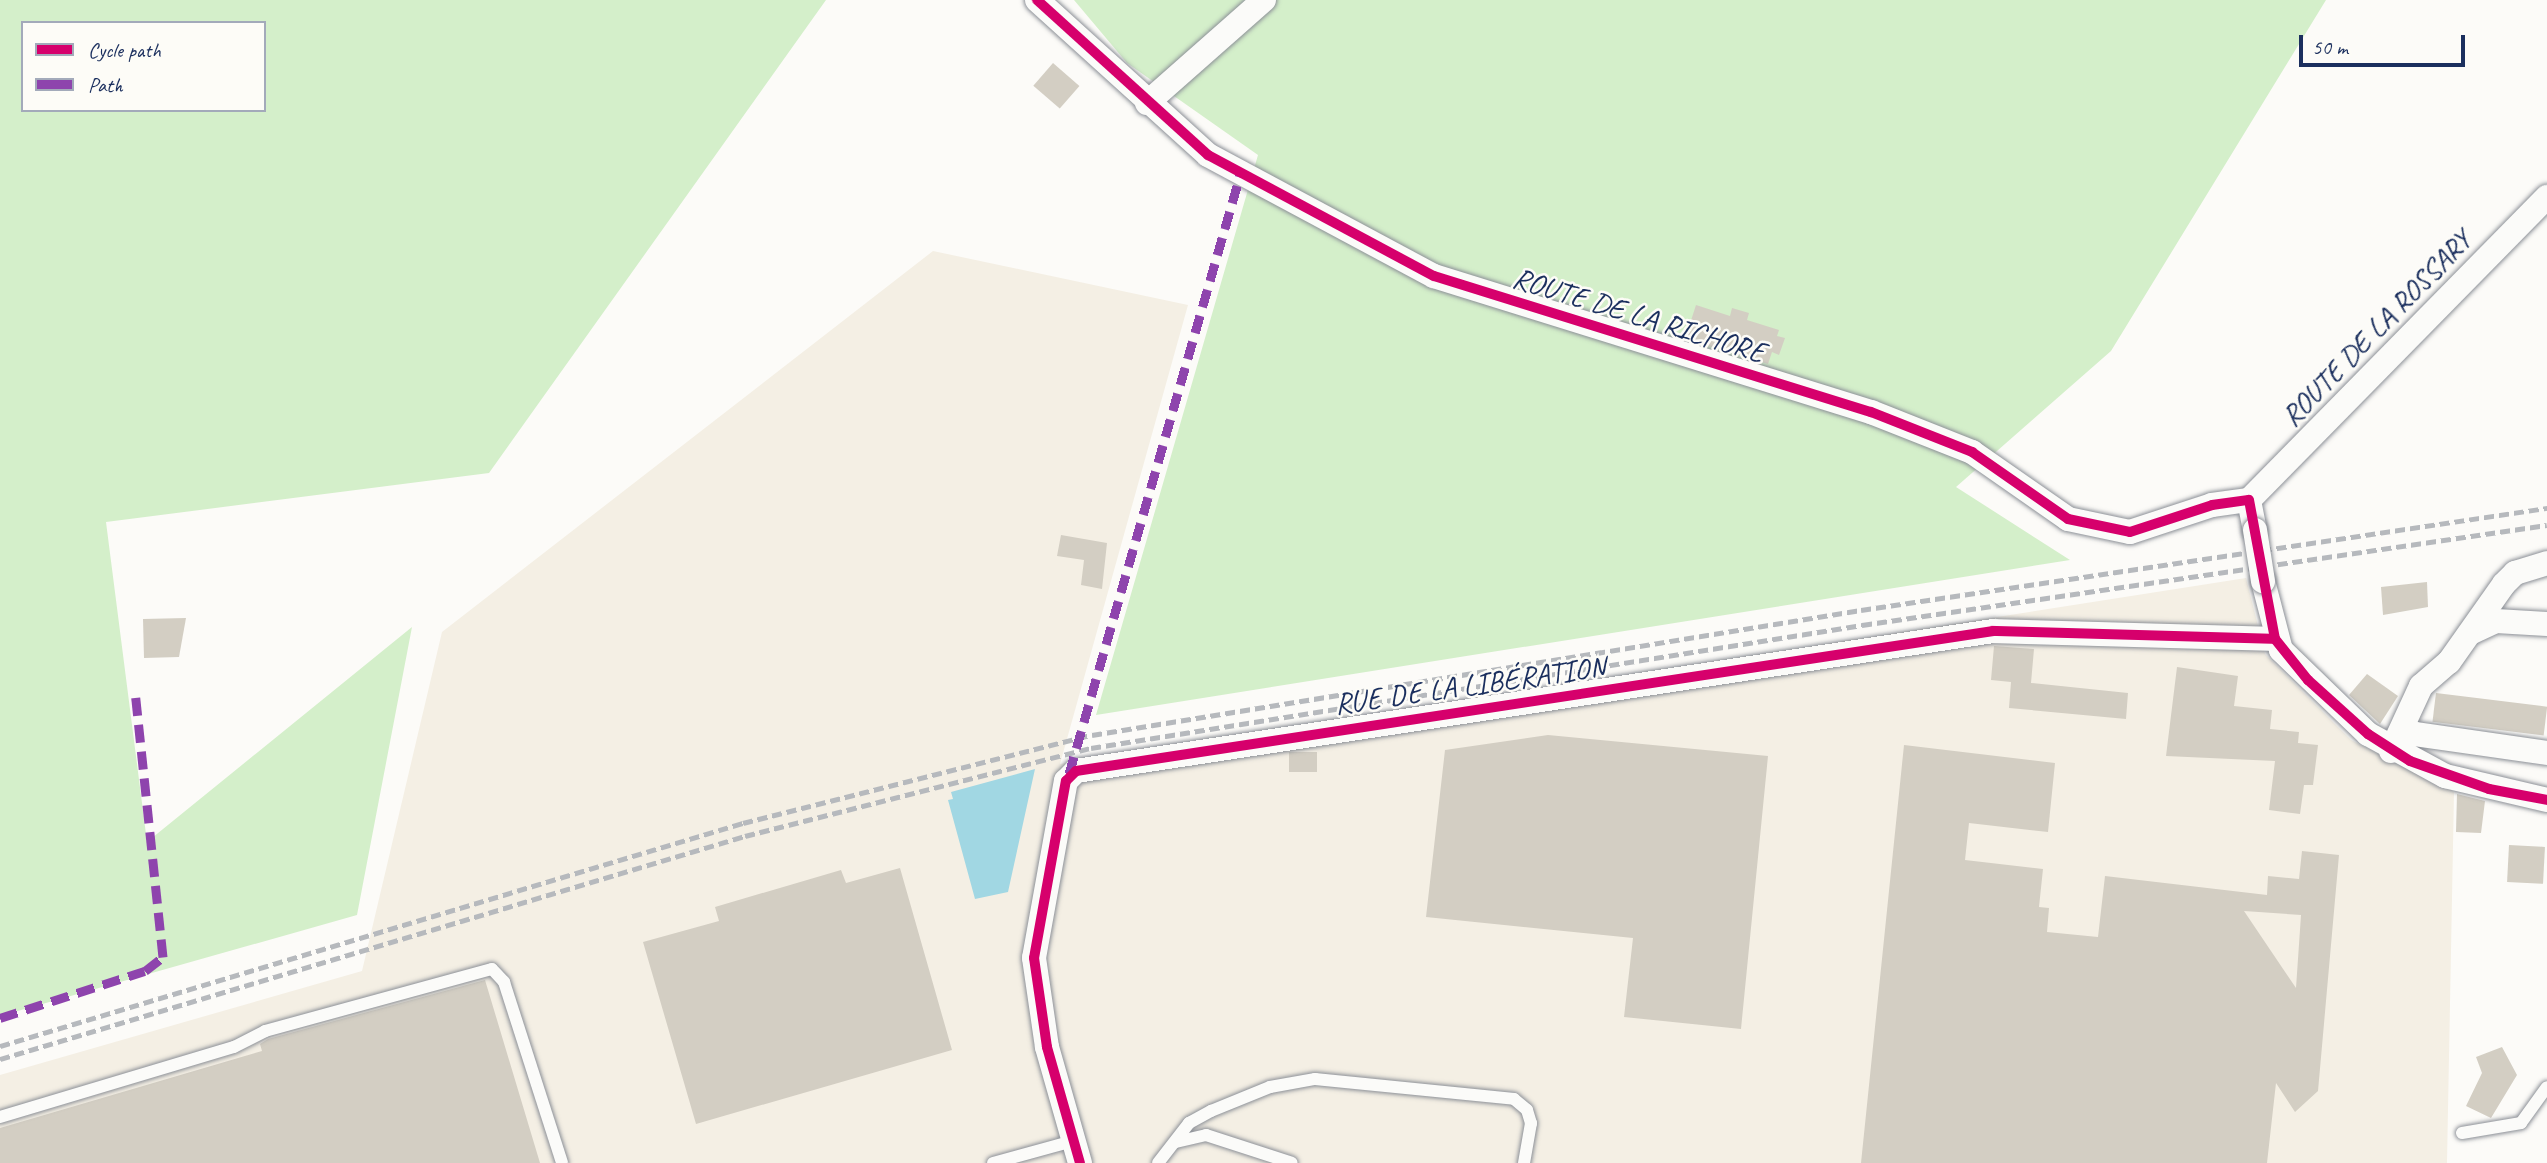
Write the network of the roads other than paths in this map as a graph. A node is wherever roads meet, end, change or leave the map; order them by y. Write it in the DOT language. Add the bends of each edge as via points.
graph roads {
  1 [pos="1037,0"];
  2 [pos="1264,0"];
  3 [pos="1147,103"];
  4 [pos="2547,197"];
  5 [pos="2249,500"];
  6 [pos="2547,563"];
  7 [pos="2547,624"];
  8 [pos="2472,632"];
  9 [pos="2275,639"];
  10 [pos="2394,746"];
  11 [pos="2547,752"];
  12 [pos="2547,800"];
  13 [pos="2547,1087"];
  14 [pos="0,1117"];
  15 [pos="2462,1133"];
  16 [pos="1170,1145"];
  17 [pos="1077,1152"];
  18 [pos="562,1163"];
  19 [pos="993,1163"];
  20 [pos="1158,1163"];
  21 [pos="1292,1163"];
  22 [pos="1524,1163"];
  1 -- 3 [label="street, ROUTE DE LA RICHORE"];
  2 -- 3 [label="street"];
  3 -- 5 [label="street, ROUTE DE LA RICHORE" via="1208,155 1434,276 1871,412 1972,452 2068,519 2130,532 2212,505"];
  4 -- 5 [label="street, ROUTE DE LA ROSSARY"];
  5 -- 9 [label="street, bridge"];
  6 -- 8 [label="street" via="2515,573"];
  7 -- 8 [label="street" via="2496,621"];
  8 -- 10 [label="street" via="2421,686"];
  9 -- 10 [label="street" via="2308,680"];
  9 -- 17 [label="street, RUE DE LA LIBÉRATION" via="1993,631 1069,774 1034,958 1047,1047"];
  10 -- 11 [label="street" via="2415,734"];
  10 -- 12 [label="street" via="2445,776"];
  13 -- 15 [label="lane" via="2537,1108 2521,1123"];
  14 -- 18 [label="lane" via="234,1047 265,1031 492,969 504,982"];
  16 -- 20 [label="lane"];
  16 -- 21 [label="lane" via="1185,1136 1206,1135"];
  16 -- 22 [label="lane" via="1189,1123 1211,1111 1270,1087 1315,1079 1514,1099 1527,1110 1531,1123"];
  17 -- 19 [label="lane"];
}
